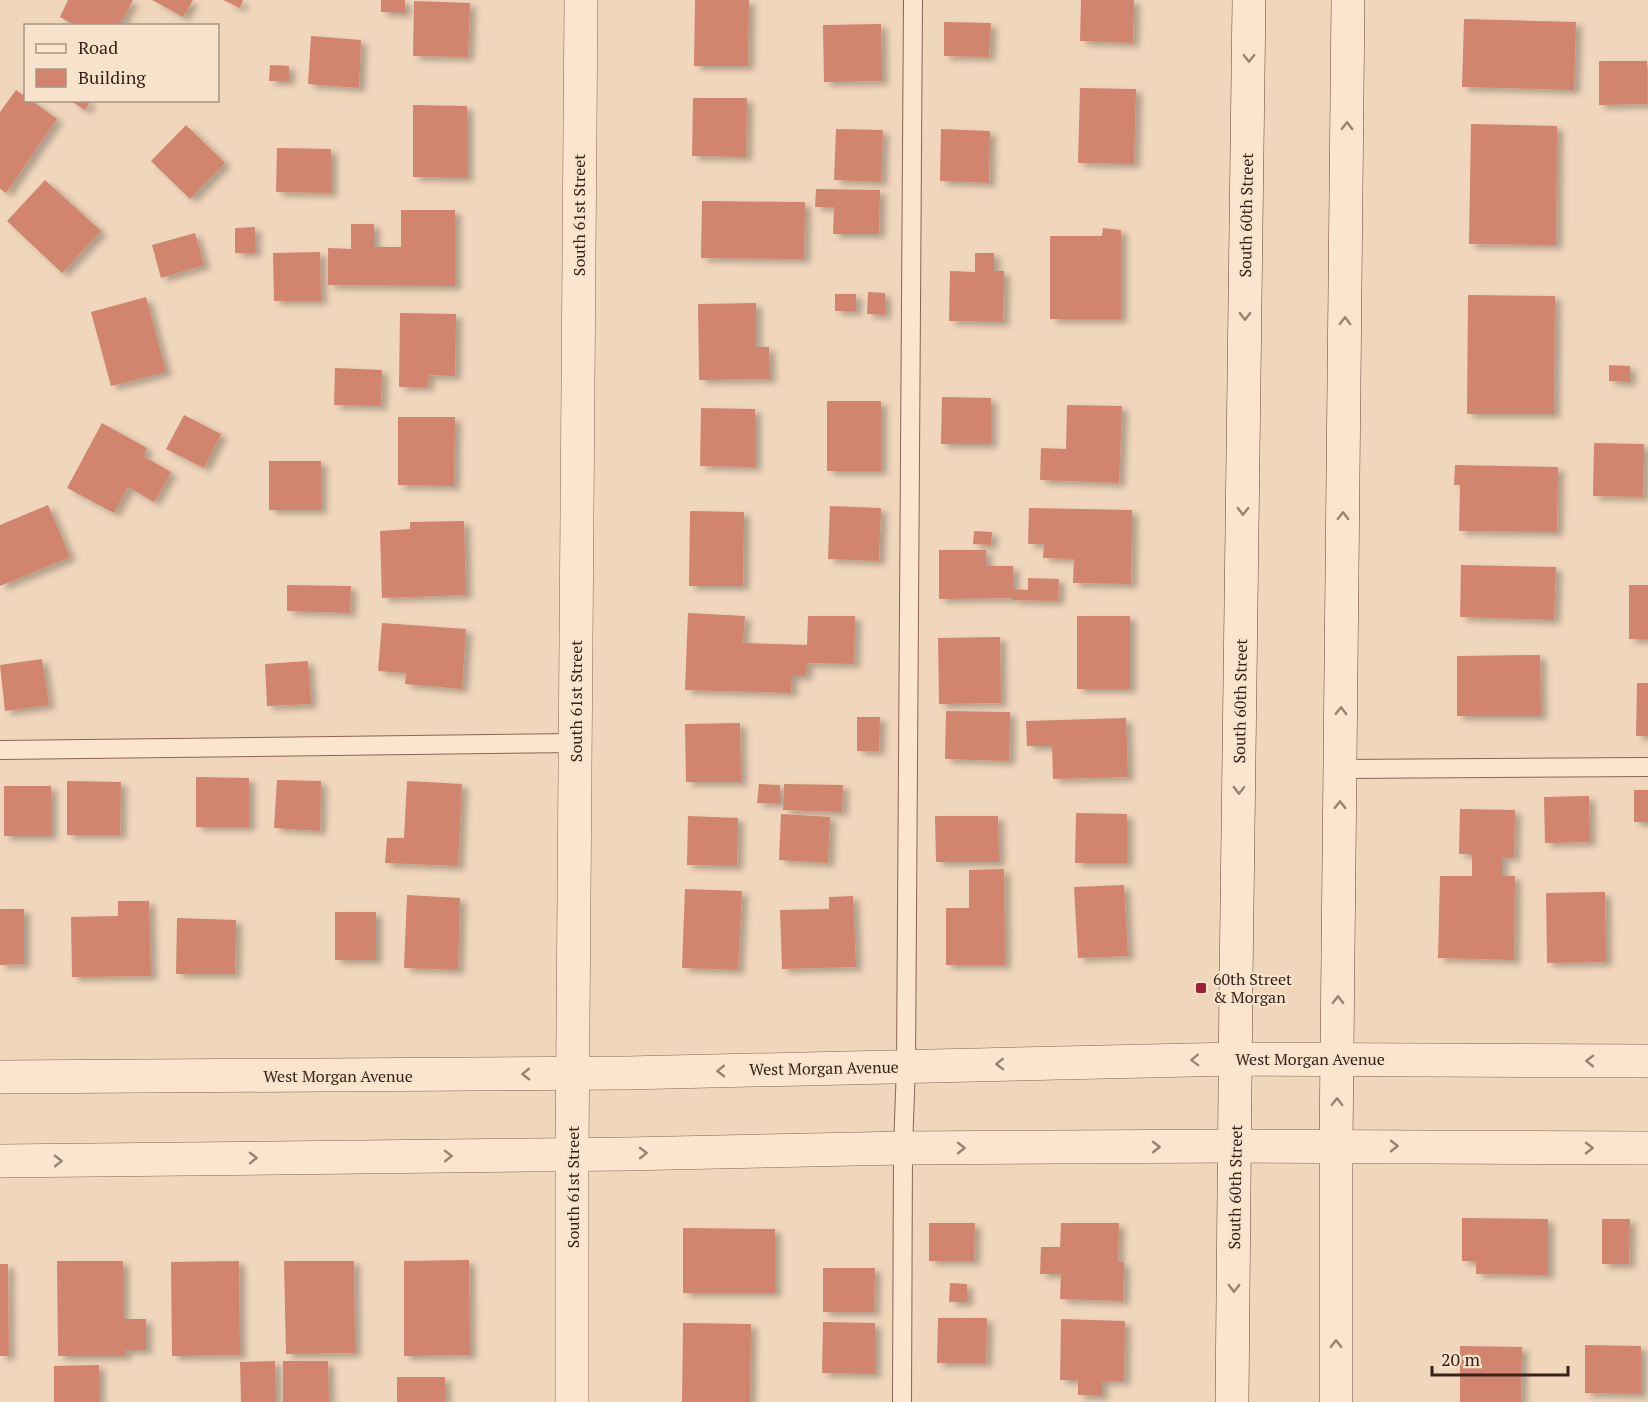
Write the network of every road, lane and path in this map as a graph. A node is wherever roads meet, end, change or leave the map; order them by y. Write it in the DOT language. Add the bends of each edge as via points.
graph roads {
  1 [pos="581,0"];
  2 [pos="913,0"];
  3 [pos="1249,0"];
  4 [pos="1348,0"];
  5 [pos="576,743"];
  6 [pos="0,750"];
  7 [pos="1648,767"];
  8 [pos="1341,769"];
  9 [pos="1235,1059"];
  10 [pos="1338,1059"];
  11 [pos="1648,1061"];
  12 [pos="906,1066"];
  13 [pos="573,1074"];
  14 [pos="0,1077"];
  15 [pos="1235,1146"];
  16 [pos="1336,1146"];
  17 [pos="903,1148"];
  18 [pos="1648,1148"];
  19 [pos="572,1154"];
  20 [pos="0,1161"];
  21 [pos="572,1402"];
  22 [pos="902,1402"];
  23 [pos="1232,1402"];
  24 [pos="1336,1402"];
  1 -- 5 [label="street, South 61st Street"];
  2 -- 12 [label="lane"];
  3 -- 9 [label="street, South 60th Street, one-way"];
  8 -- 4 [label="street, one-way"];
  5 -- 6 [label="lane"];
  5 -- 13 [label="street, South 61st Street"];
  7 -- 8 [label="lane"];
  10 -- 8 [label="street, one-way"];
  9 -- 10 [label="street, West Morgan Avenue"];
  9 -- 12 [label="street, West Morgan Avenue, one-way"];
  9 -- 15 [label="street, South 60th Street"];
  11 -- 10 [label="street, West Morgan Avenue, one-way"];
  16 -- 10 [label="street, one-way"];
  12 -- 13 [label="street, West Morgan Avenue, one-way"];
  12 -- 17 [label="lane"];
  13 -- 14 [label="street, West Morgan Avenue, one-way"];
  13 -- 19 [label="street, South 61st Street"];
  15 -- 16 [label="street"];
  17 -- 15 [label="street, one-way"];
  15 -- 23 [label="street, South 60th Street, one-way"];
  16 -- 18 [label="street, one-way"];
  24 -- 16 [label="street, one-way"];
  19 -- 17 [label="street, one-way"];
  17 -- 22 [label="lane"];
  20 -- 19 [label="street, one-way"];
  19 -- 21 [label="street, South 61st Street"];
}
